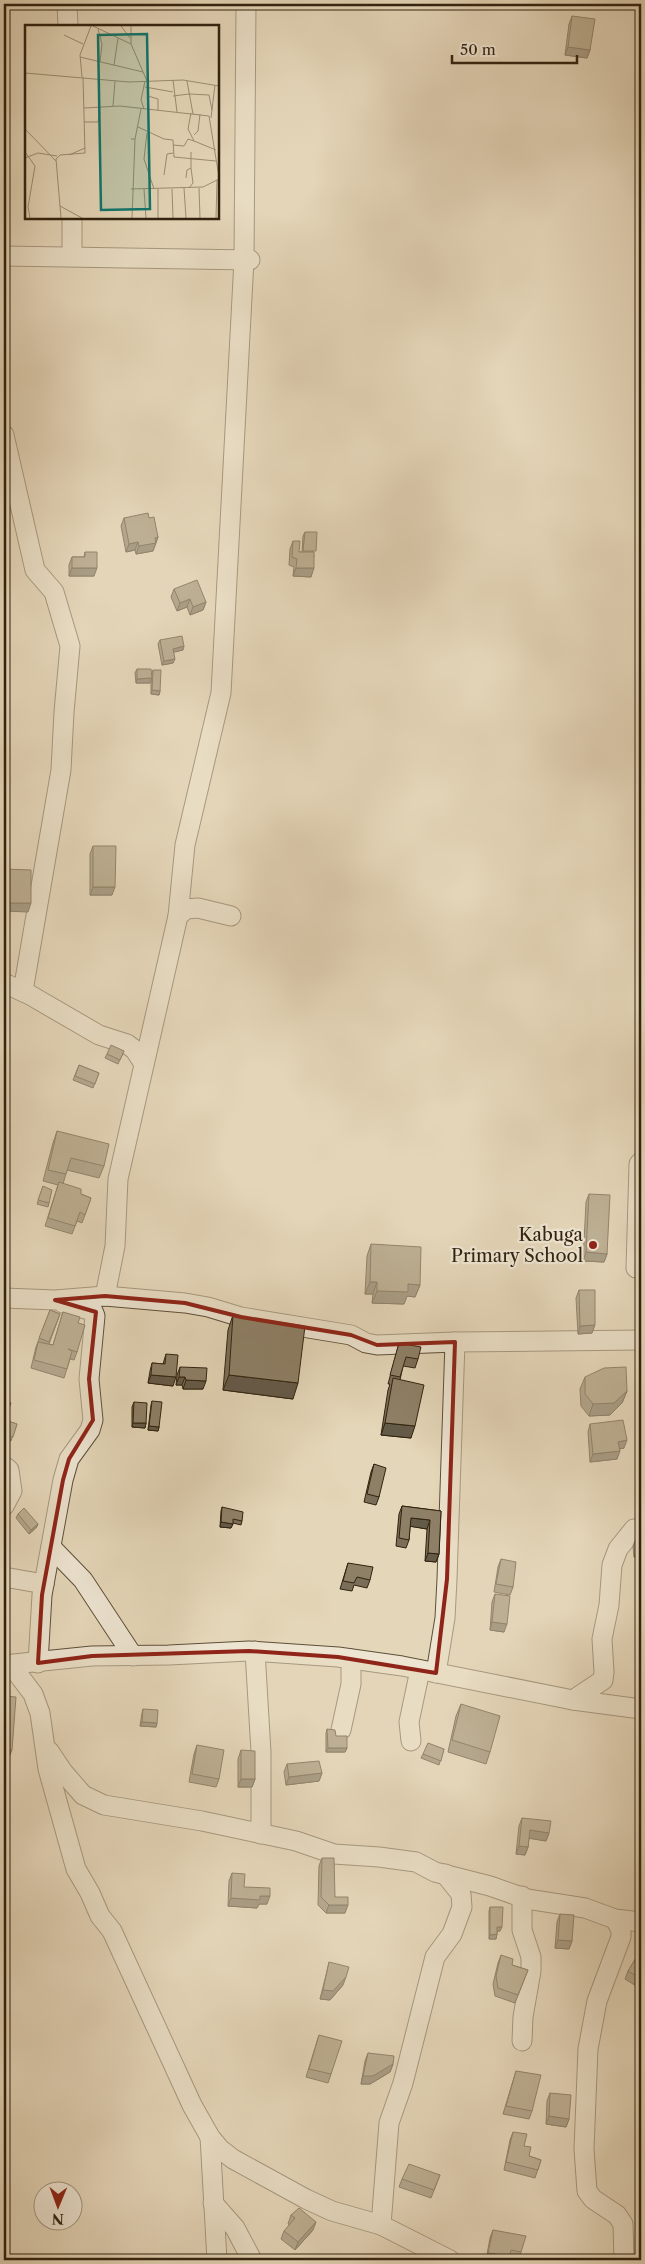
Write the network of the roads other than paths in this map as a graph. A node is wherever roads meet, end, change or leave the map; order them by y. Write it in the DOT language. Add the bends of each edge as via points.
graph roads {
  1 [pos="67,4"];
  2 [pos="246,4"];
  3 [pos="68,25"];
  4 [pos="72,219"];
  5 [pos="4,256"];
  6 [pos="72,256"];
  7 [pos="247,260"];
  8 [pos="4,435"];
  9 [pos="178,916"];
  10 [pos="230,916"];
  11 [pos="4,983"];
  12 [pos="23,991"];
  13 [pos="144,1064"];
  14 [pos="641,1162"];
  15 [pos="636,1268"];
  16 [pos="105,1296"];
  17 [pos="4,1298"];
  18 [pos="55,1300"];
  19 [pos="641,1340"];
  20 [pos="456,1342"];
  21 [pos="4,1466"];
  22 [pos="4,1506"];
  23 [pos="634,1529"];
  24 [pos="51,1547"];
  25 [pos="4,1577"];
  26 [pos="44,1584"];
  27 [pos="255,1651"];
  28 [pos="133,1656"];
  29 [pos="352,1659"];
  30 [pos="38,1663"];
  31 [pos="8,1665"];
  32 [pos="428,1671"];
  33 [pos="572,1700"];
  34 [pos="641,1709"];
  35 [pos="341,1730"];
  36 [pos="411,1741"];
  37 [pos="44,1744"];
  38 [pos="260,1834"];
  39 [pos="445,1874"];
  40 [pos="522,1896"];
  41 [pos="615,1919"];
  42 [pos="641,1922"];
  43 [pos="522,2041"];
  44 [pos="210,2137"];
  45 [pos="213,2203"];
  46 [pos="381,2224"];
  47 [pos="217,2260"];
  48 [pos="252,2260"];
  49 [pos="450,2260"];
  50 [pos="624,2260"];
  1 -- 3 [label="street"];
  2 -- 7 [label="street"];
  4 -- 6 [label="street"];
  5 -- 6 [label="street"];
  6 -- 7 [label="street"];
  7 -- 9 [label="street" via="221,693 185,845"];
  8 -- 12 [label="street" via="36,570 54,592 70,646 61,770"];
  9 -- 10 [label="street" via="181,911 198,908"];
  9 -- 13 [label="street"];
  11 -- 12 [label="street"];
  12 -- 13 [label="street" via="99,1035 127,1044"];
  13 -- 16 [label="street" via="118,1179 115,1246"];
  14 -- 15 [label="street" via="637,1189"];
  16 -- 18 [label="street"];
  16 -- 20 [label="street" via="208,1307 241,1317 351,1335 377,1345"];
  17 -- 18 [label="street"];
  18 -- 24 [label="street" via="94,1313 89,1379 93,1420 90,1430 69,1459"];
  19 -- 20 [label="street"];
  20 -- 32 [label="street" via="445,1618"];
  21 -- 22 [label="street" via="9,1470 12,1490"];
  23 -- 33 [label="street" via="618,1549 612,1565 602,1639 603,1680"];
  24 -- 26 [label="street"];
  24 -- 28 [label="street" via="83,1580"];
  25 -- 26 [label="street"];
  26 -- 30 [label="street"];
  27 -- 28 [label="street"];
  27 -- 29 [label="street"];
  27 -- 38 [label="street" via="261,1752"];
  28 -- 30 [label="street" via="92,1656"];
  29 -- 32 [label="street"];
  29 -- 35 [label="street" via="351,1684"];
  30 -- 31 [label="street"];
  31 -- 37 [label="street" via="33,1694 40,1713"];
  32 -- 33 [label="street"];
  32 -- 36 [label="street" via="409,1722"];
  33 -- 34 [label="street"];
  37 -- 38 [label="street" via="83,1795 104,1805"];
  37 -- 44 [label="street" via="76,1869 100,1916 112,1931 192,2105"];
  38 -- 39 [label="street" via="334,1854 416,1862"];
  39 -- 40 [label="street"];
  39 -- 46 [label="street" via="461,1894 462,1907 452,1934 435,1957 403,2083 389,2123"];
  40 -- 41 [label="street" via="585,1908"];
  40 -- 43 [label="street" via="522,1930 531,1957 531,1971"];
  41 -- 42 [label="street"];
  41 -- 50 [label="street" via="621,1937 597,2001 588,2049 584,2149 587,2191 617,2215 622,2224"];
  44 -- 45 [label="street"];
  44 -- 46 [label="street" via="233,2160 306,2199 332,2211"];
  45 -- 47 [label="street"];
  45 -- 48 [label="street" via="235,2228"];
  46 -- 49 [label="street"];
}
